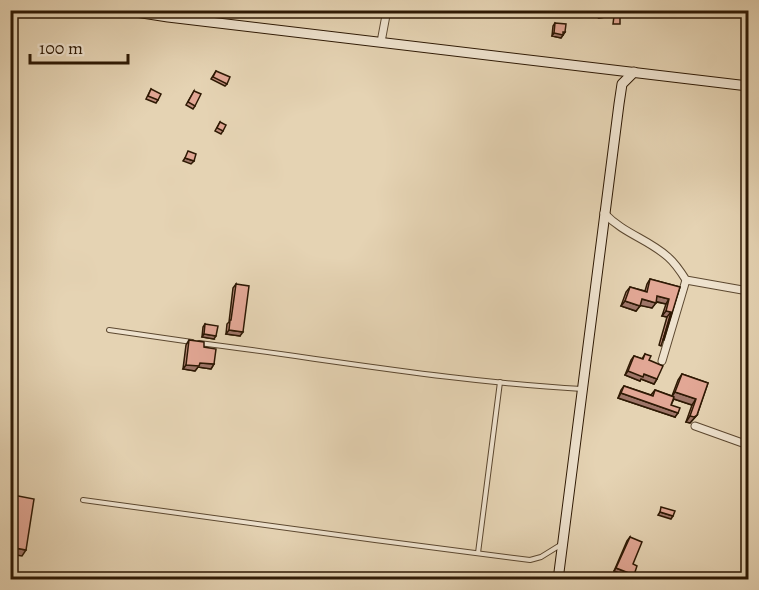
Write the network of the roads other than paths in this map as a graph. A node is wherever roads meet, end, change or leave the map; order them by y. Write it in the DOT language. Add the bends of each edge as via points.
graph roads {
  1 [pos="123,10"];
  2 [pos="207,10"];
  3 [pos="387,10"];
  4 [pos="204,21"];
  5 [pos="381,42"];
  6 [pos="612,69"];
  7 [pos="633,72"];
  8 [pos="622,84"];
  9 [pos="748,86"];
  10 [pos="604,213"];
  11 [pos="686,280"];
  12 [pos="748,291"];
  13 [pos="109,330"];
  14 [pos="662,361"];
  15 [pos="500,382"];
  16 [pos="583,389"];
  17 [pos="695,426"];
  18 [pos="748,445"];
  19 [pos="83,500"];
  20 [pos="562,543"];
  21 [pos="478,553"];
  22 [pos="558,579"];
  1 -- 4 [label="main road"];
  2 -- 4 [label="street"];
  3 -- 5 [label="street"];
  4 -- 5 [label="main road"];
  5 -- 6 [label="main road"];
  6 -- 7 [label="main road"];
  6 -- 8 [label="main road"];
  7 -- 8 [label="main road"];
  7 -- 9 [label="main road"];
  8 -- 10 [label="main road"];
  10 -- 11 [label="street" via="616,225 668,257"];
  10 -- 16 [label="main road"];
  11 -- 12 [label="street"];
  11 -- 14 [label="street"];
  13 -- 15 [label="lane"];
  15 -- 16 [label="lane"];
  15 -- 21 [label="lane"];
  16 -- 20 [label="main road"];
  17 -- 18 [label="street"];
  19 -- 21 [label="lane"];
  20 -- 21 [label="lane" via="535,560"];
  20 -- 22 [label="main road"];
}
